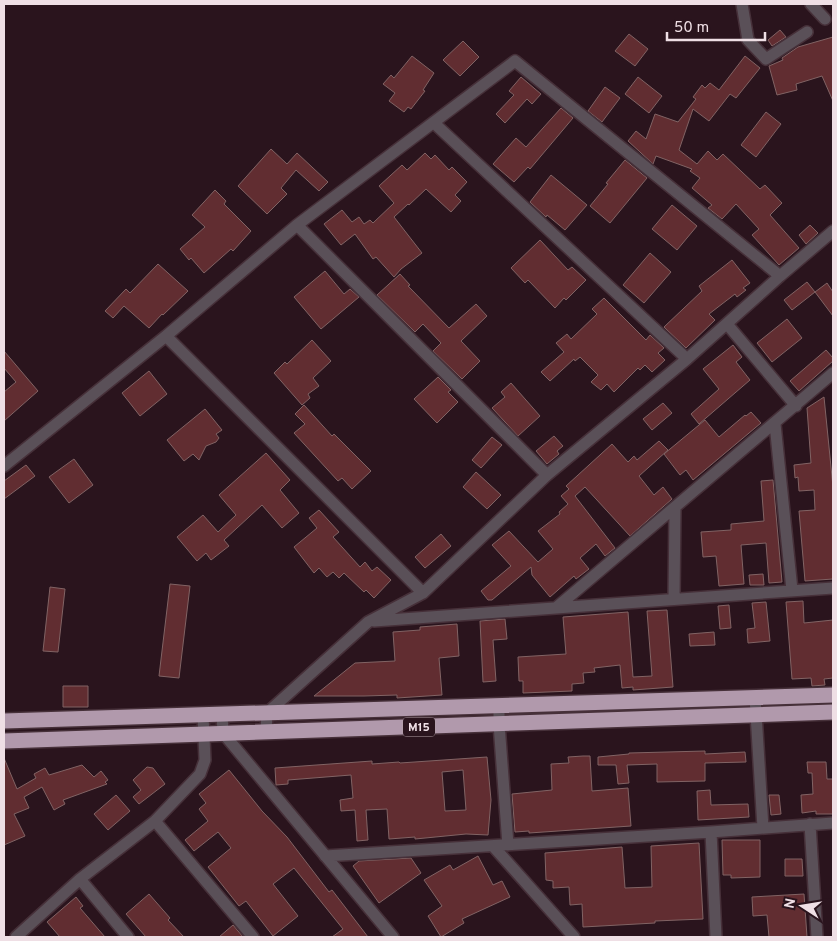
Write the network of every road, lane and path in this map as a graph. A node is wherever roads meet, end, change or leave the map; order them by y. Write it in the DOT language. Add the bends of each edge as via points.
graph roads {
  1 [pos="742,4"];
  2 [pos="811,4"];
  3 [pos="825,18"];
  4 [pos="807,32"];
  5 [pos="434,123"];
  6 [pos="297,225"];
  7 [pos="833,232"];
  8 [pos="780,276"];
  9 [pos="727,324"];
  10 [pos="166,336"];
  11 [pos="687,359"];
  12 [pos="833,374"];
  13 [pos="796,406"];
  14 [pos="774,424"];
  15 [pos="4,466"];
  16 [pos="547,475"];
  17 [pos="676,507"];
  18 [pos="833,588"];
  19 [pos="792,590"];
  20 [pos="423,593"];
  21 [pos="674,599"];
  22 [pos="557,607"];
  23 [pos="368,622"];
  24 [pos="833,695"];
  25 [pos="755,697"];
  26 [pos="499,705"];
  27 [pos="833,712"];
  28 [pos="268,713"];
  29 [pos="222,714"];
  30 [pos="203,715"];
  31 [pos="755,715"];
  32 [pos="4,722"];
  33 [pos="498,724"];
  34 [pos="266,732"];
  35 [pos="224,733"];
  36 [pos="204,734"];
  37 [pos="4,741"];
  38 [pos="155,821"];
  39 [pos="833,823"];
  40 [pos="810,824"];
  41 [pos="763,828"];
  42 [pos="710,832"];
  43 [pos="508,845"];
  44 [pos="493,846"];
  45 [pos="325,856"];
  46 [pos="80,879"];
  47 [pos="16,937"];
  48 [pos="128,937"];
  49 [pos="253,937"];
  50 [pos="393,937"];
  51 [pos="574,937"];
  52 [pos="716,937"];
  53 [pos="817,937"];
  1 -- 4 [label="street" via="748,40 766,59"];
  2 -- 3 [label="street"];
  5 -- 6 [label="street"];
  5 -- 8 [label="street" via="514,61"];
  5 -- 11 [label="street"];
  6 -- 10 [label="street"];
  6 -- 16 [label="street"];
  7 -- 8 [label="street"];
  8 -- 9 [label="street"];
  9 -- 11 [label="street"];
  9 -- 13 [label="street"];
  10 -- 15 [label="street"];
  10 -- 20 [label="street"];
  11 -- 16 [label="street"];
  12 -- 13 [label="street"];
  13 -- 14 [label="street"];
  14 -- 17 [label="street"];
  14 -- 19 [label="street"];
  16 -- 20 [label="street"];
  17 -- 21 [label="street"];
  17 -- 22 [label="street"];
  18 -- 19 [label="street"];
  19 -- 21 [label="street"];
  20 -- 23 [label="street"];
  21 -- 22 [label="street"];
  22 -- 23 [label="street"];
  23 -- 28 [label="street"];
  24 -- 25 [label="highway, M15"];
  25 -- 26 [label="highway, M15"];
  25 -- 31 [label="street"];
  26 -- 28 [label="highway, M15"];
  26 -- 33 [label="street"];
  27 -- 31 [label="highway, M15"];
  28 -- 29 [label="highway, M15"];
  28 -- 34 [label="street"];
  29 -- 30 [label="highway, M15"];
  29 -- 35 [label="street"];
  30 -- 32 [label="highway, M15"];
  30 -- 36 [label="street"];
  31 -- 33 [label="highway, M15"];
  31 -- 41 [label="street"];
  33 -- 34 [label="highway, M15"];
  33 -- 43 [label="street"];
  34 -- 35 [label="highway, M15"];
  35 -- 36 [label="highway, M15"];
  35 -- 45 [label="street"];
  36 -- 37 [label="highway, M15"];
  36 -- 38 [label="street" via="205,760 200,774"];
  38 -- 46 [label="street"];
  38 -- 49 [label="street"];
  39 -- 40 [label="street"];
  40 -- 41 [label="street"];
  40 -- 53 [label="street"];
  41 -- 42 [label="street"];
  42 -- 43 [label="street"];
  42 -- 52 [label="street"];
  43 -- 44 [label="street"];
  44 -- 45 [label="street"];
  44 -- 51 [label="street"];
  45 -- 50 [label="street"];
  46 -- 47 [label="street"];
  46 -- 48 [label="street"];
}
